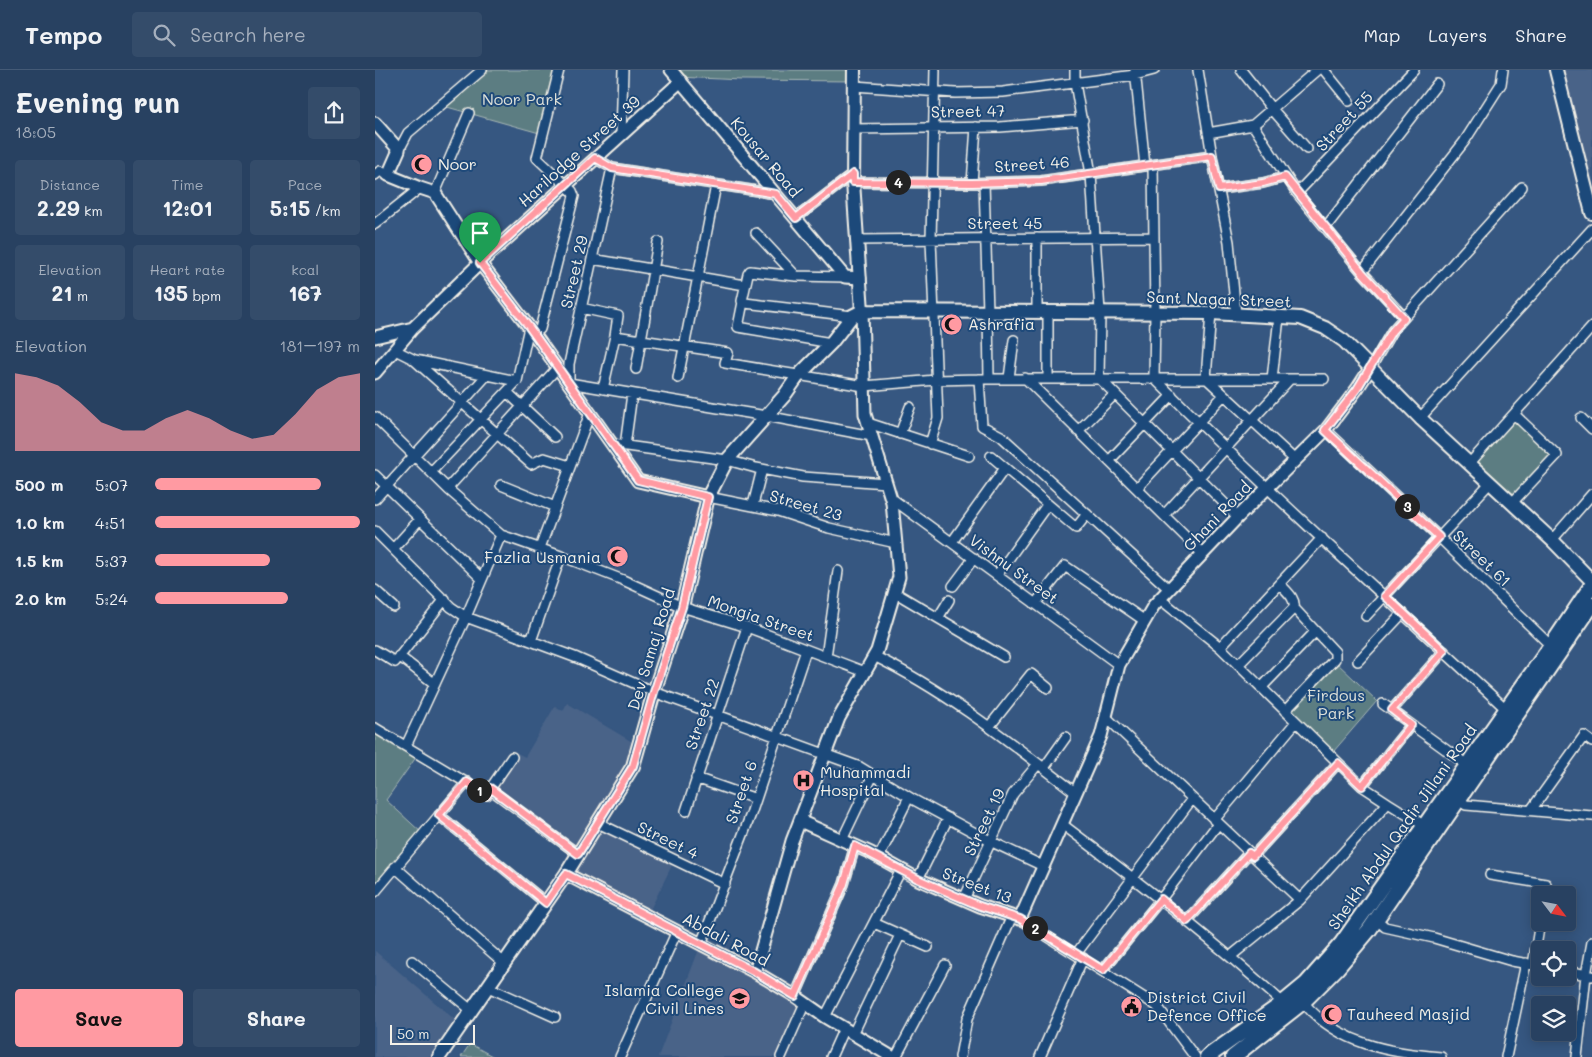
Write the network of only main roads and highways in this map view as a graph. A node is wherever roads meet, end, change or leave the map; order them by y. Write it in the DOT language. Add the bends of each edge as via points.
graph roads {
  1 [pos="854,70"];
  2 [pos="1557,70"];
  3 [pos="1592,213"];
  4 [pos="857,314"];
  5 [pos="1592,583"];
  6 [pos="1592,605"];
  7 [pos="1240,1055"];
  8 [pos="439,1057"];
  9 [pos="1207,1057"];
  1 -- 4 [label="main road" via="853,178 860,278"];
  2 -- 3 [label="main road"];
  4 -- 5 [label="main road, Sant Nagar Street" via="1155,312 1300,318 1325,328 1344,341 1419,418 1552,540"];
  4 -- 8 [label="main road, Dev Samaj Road" via="798,376 727,460 708,497 682,607 633,766 566,874"];
  5 -- 9 [label="main road, Sheikh Abdul Qadir Jillani Road" via="1342,943 1283,1003"];
  6 -- 7 [label="main road, Sheikh Abdul Qadir Jillani Road" via="1376,919 1337,968 1303,1002"];
}
